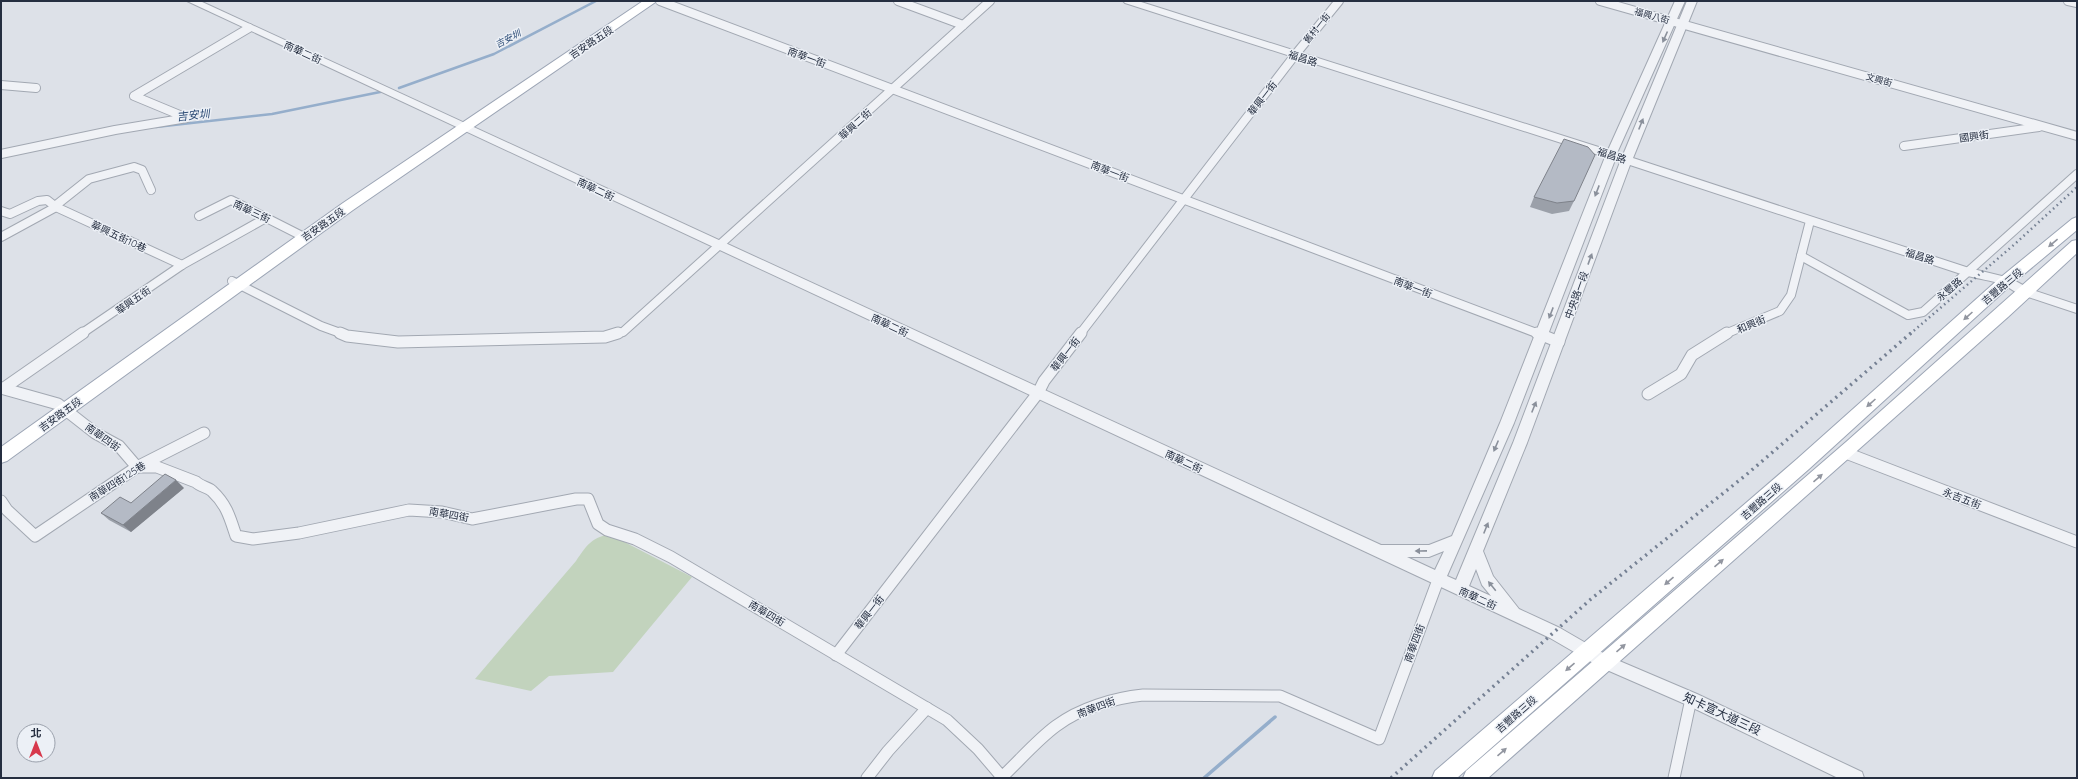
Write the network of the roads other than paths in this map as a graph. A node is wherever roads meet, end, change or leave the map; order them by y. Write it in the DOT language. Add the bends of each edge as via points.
graph roads {
  1 [pos="192,1"];
  2 [pos="638,1"];
  3 [pos="651,1"];
  4 [pos="660,1"];
  5 [pos="898,1"];
  6 [pos="990,1"];
  7 [pos="1128,1"];
  8 [pos="1339,1"];
  9 [pos="1600,1"];
  10 [pos="1680,1"];
  11 [pos="1692,1"];
  12 [pos="2068,1"];
  13 [pos="2077,3"];
  14 [pos="1676,23"];
  15 [pos="963,25"];
  16 [pos="249,28"];
  17 [pos="1295,55"];
  18 [pos="1,85"];
  19 [pos="36,88"];
  20 [pos="894,89"];
  21 [pos="463,125"];
  22 [pos="2044,126"];
  23 [pos="2077,136"];
  24 [pos="1904,146"];
  25 [pos="1,154"];
  26 [pos="1611,155"];
  27 [pos="1626,160"];
  28 [pos="2077,174"];
  29 [pos="152,190"];
  30 [pos="1184,199"];
  31 [pos="55,206"];
  32 [pos="1,211"];
  33 [pos="199,216"];
  34 [pos="266,218"];
  35 [pos="1810,221"];
  36 [pos="2077,222"];
  37 [pos="301,235"];
  38 [pos="1,237"];
  39 [pos="2077,245"];
  40 [pos="720,246"];
  41 [pos="1801,256"];
  42 [pos="182,265"];
  43 [pos="1968,272"];
  44 [pos="2006,281"];
  45 [pos="236,283"];
  46 [pos="2026,292"];
  47 [pos="2077,309"];
  48 [pos="1542,336"];
  49 [pos="1559,342"];
  50 [pos="2,388"];
  51 [pos="1038,393"];
  52 [pos="1648,394"];
  53 [pos="62,407"];
  54 [pos="204,432"];
  55 [pos="1,443"];
  56 [pos="1846,454"];
  57 [pos="1,456"];
  58 [pos="137,467"];
  59 [pos="1,501"];
  60 [pos="1457,540"];
  61 [pos="2077,542"];
  62 [pos="1380,551"];
  63 [pos="1476,551"];
  64 [pos="1438,580"];
  65 [pos="1460,589"];
  66 [pos="1515,615"];
  67 [pos="1587,652"];
  68 [pos="836,655"];
  69 [pos="1605,662"];
  70 [pos="1691,699"];
  71 [pos="927,708"];
  72 [pos="867,778"];
  73 [pos="1442,778"];
  74 [pos="1473,778"];
  75 [pos="1674,778"];
  76 [pos="1856,778"];
  1 -- 16 [label="street, 南華二街"];
  2 -- 21 [label="main road, 吉安路五段"];
  3 -- 21 [label="main road, 吉安路五段"];
  4 -- 20 [label="street, 南華一街"];
  5 -- 15 [label="street"];
  6 -- 15 [label="street, 華興二街"];
  7 -- 17 [label="street, 福昌路"];
  8 -- 17 [label="street, 舊村一街"];
  9 -- 14 [label="street, 福興八街"];
  10 -- 14 [label="street, 中央路一段"];
  11 -- 14 [label="street, 中央路一段"];
  12 -- 13 [label="street"];
  14 -- 22 [label="street, 文興街"];
  14 -- 26 [label="street, 中央路一段, one-way"];
  27 -- 14 [label="street, 中央路一段, one-way"];
  15 -- 20 [label="street, 華興二街"];
  16 -- 21 [label="street, 南華二街"];
  16 -- 25 [label="street" via="134,96 186,118"];
  17 -- 26 [label="street, 福昌路"];
  17 -- 30 [label="street, 華興一街"];
  18 -- 19 [label="street"];
  20 -- 30 [label="street, 南華一街"];
  20 -- 40 [label="street, 華興二街"];
  21 -- 37 [label="main road, 吉安路五段"];
  21 -- 40 [label="street, 南華二街"];
  22 -- 23 [label="street, 文興街"];
  22 -- 24 [label="street, 國興街"];
  26 -- 27 [label="street, 福昌路"];
  26 -- 48 [label="street, 中央路一段, one-way"];
  27 -- 35 [label="street, 福昌路"];
  49 -- 27 [label="street, 中央路一段, one-way"];
  28 -- 43 [label="street, 永豐路"];
  29 -- 31 [label="street" via="142,170 134,167 89,178"];
  30 -- 48 [label="street, 南華一街"];
  30 -- 51 [label="street, 華興一街" via="1044,381"];
  31 -- 32 [label="street, 華興五街10巷" via="47,200 42,200 10,214"];
  31 -- 38 [label="street"];
  31 -- 42 [label="street, 華興五街10巷"];
  33 -- 34 [label="street, 南華三街" via="231,200"];
  34 -- 37 [label="street, 南華三街"];
  34 -- 42 [label="street, 華興五街"];
  35 -- 41 [label="street, 和興街"];
  35 -- 43 [label="street, 福昌路"];
  36 -- 44 [label="main road, 吉豐路三段, one-way"];
  37 -- 45 [label="main road, 吉安路五段"];
  39 -- 46 [label="main road, 吉豐路三段"];
  40 -- 45 [label="street, 華興二街" via="623,332 605,337 398,342 346,336"];
  40 -- 51 [label="street, 南華二街"];
  41 -- 43 [label="street, 永豐路" via="1908,315 1923,312"];
  41 -- 52 [label="street, 和興街" via="1791,295 1780,311 1719,337 1692,355 1681,374"];
  42 -- 50 [label="street, 華興五街"];
  43 -- 44 [label="street, 福昌路"];
  44 -- 46 [label="street, 福昌路"];
  44 -- 67 [label="main road, 吉豐路三段, one-way" via="1804,464"];
  45 -- 53 [label="main road, 吉安路五段"];
  46 -- 47 [label="street"];
  46 -- 56 [label="main road, 吉豐路三段"];
  48 -- 49 [label="street, 南華一街"];
  48 -- 60 [label="street, 中央路一段, one-way"];
  63 -- 49 [label="street, 中央路一段, one-way"];
  50 -- 53 [label="street, 南華四街"];
  51 -- 62 [label="street, 南華二街"];
  51 -- 68 [label="street, 華興一街"];
  53 -- 55 [label="main road, 吉安路五段"];
  53 -- 57 [label="main road, 吉安路五段"];
  53 -- 58 [label="street, 南華四街" via="119,446"];
  54 -- 58 [label="street, 南華四街125巷"];
  56 -- 61 [label="street, 永吉五街"];
  69 -- 56 [label="main road, 吉豐路三段, one-way"];
  58 -- 59 [label="street, 南華四街125巷" via="35,536"];
  58 -- 68 [label="street, 南華四街" via="157,467 211,490 227,508 236,536 253,539 299,533 408,510 442,512 472,519 576,499 588,499 598,524 607,530 636,539 671,558"];
  60 -- 62 [label="street, one-way" via="1429,551"];
  60 -- 64 [label="street, 中央路一段"];
  62 -- 64 [label="street, 南華二街"];
  63 -- 65 [label="street, 中央路一段"];
  66 -- 63 [label="street, one-way" via="1487,580"];
  64 -- 65 [label="street, 南華二街"];
  64 -- 71 [label="street, 南華四街" via="1379,739 1280,696 1143,695 1124,697 1080,712 1056,726 1002,778 978,749 947,720"];
  65 -- 66 [label="street, 南華二街"];
  66 -- 67 [label="street, 南華二街" via="1555,633"];
  67 -- 69 [label="street, 知卡宣大道三段"];
  67 -- 73 [label="main road, 吉豐路三段, one-way"];
  68 -- 71 [label="street, 南華四街"];
  69 -- 70 [label="street, 知卡宣大道三段"];
  74 -- 69 [label="main road, 吉豐路三段, one-way"];
  70 -- 75 [label="street"];
  70 -- 76 [label="street, 知卡宣大道三段"];
  71 -- 72 [label="street"];
}
